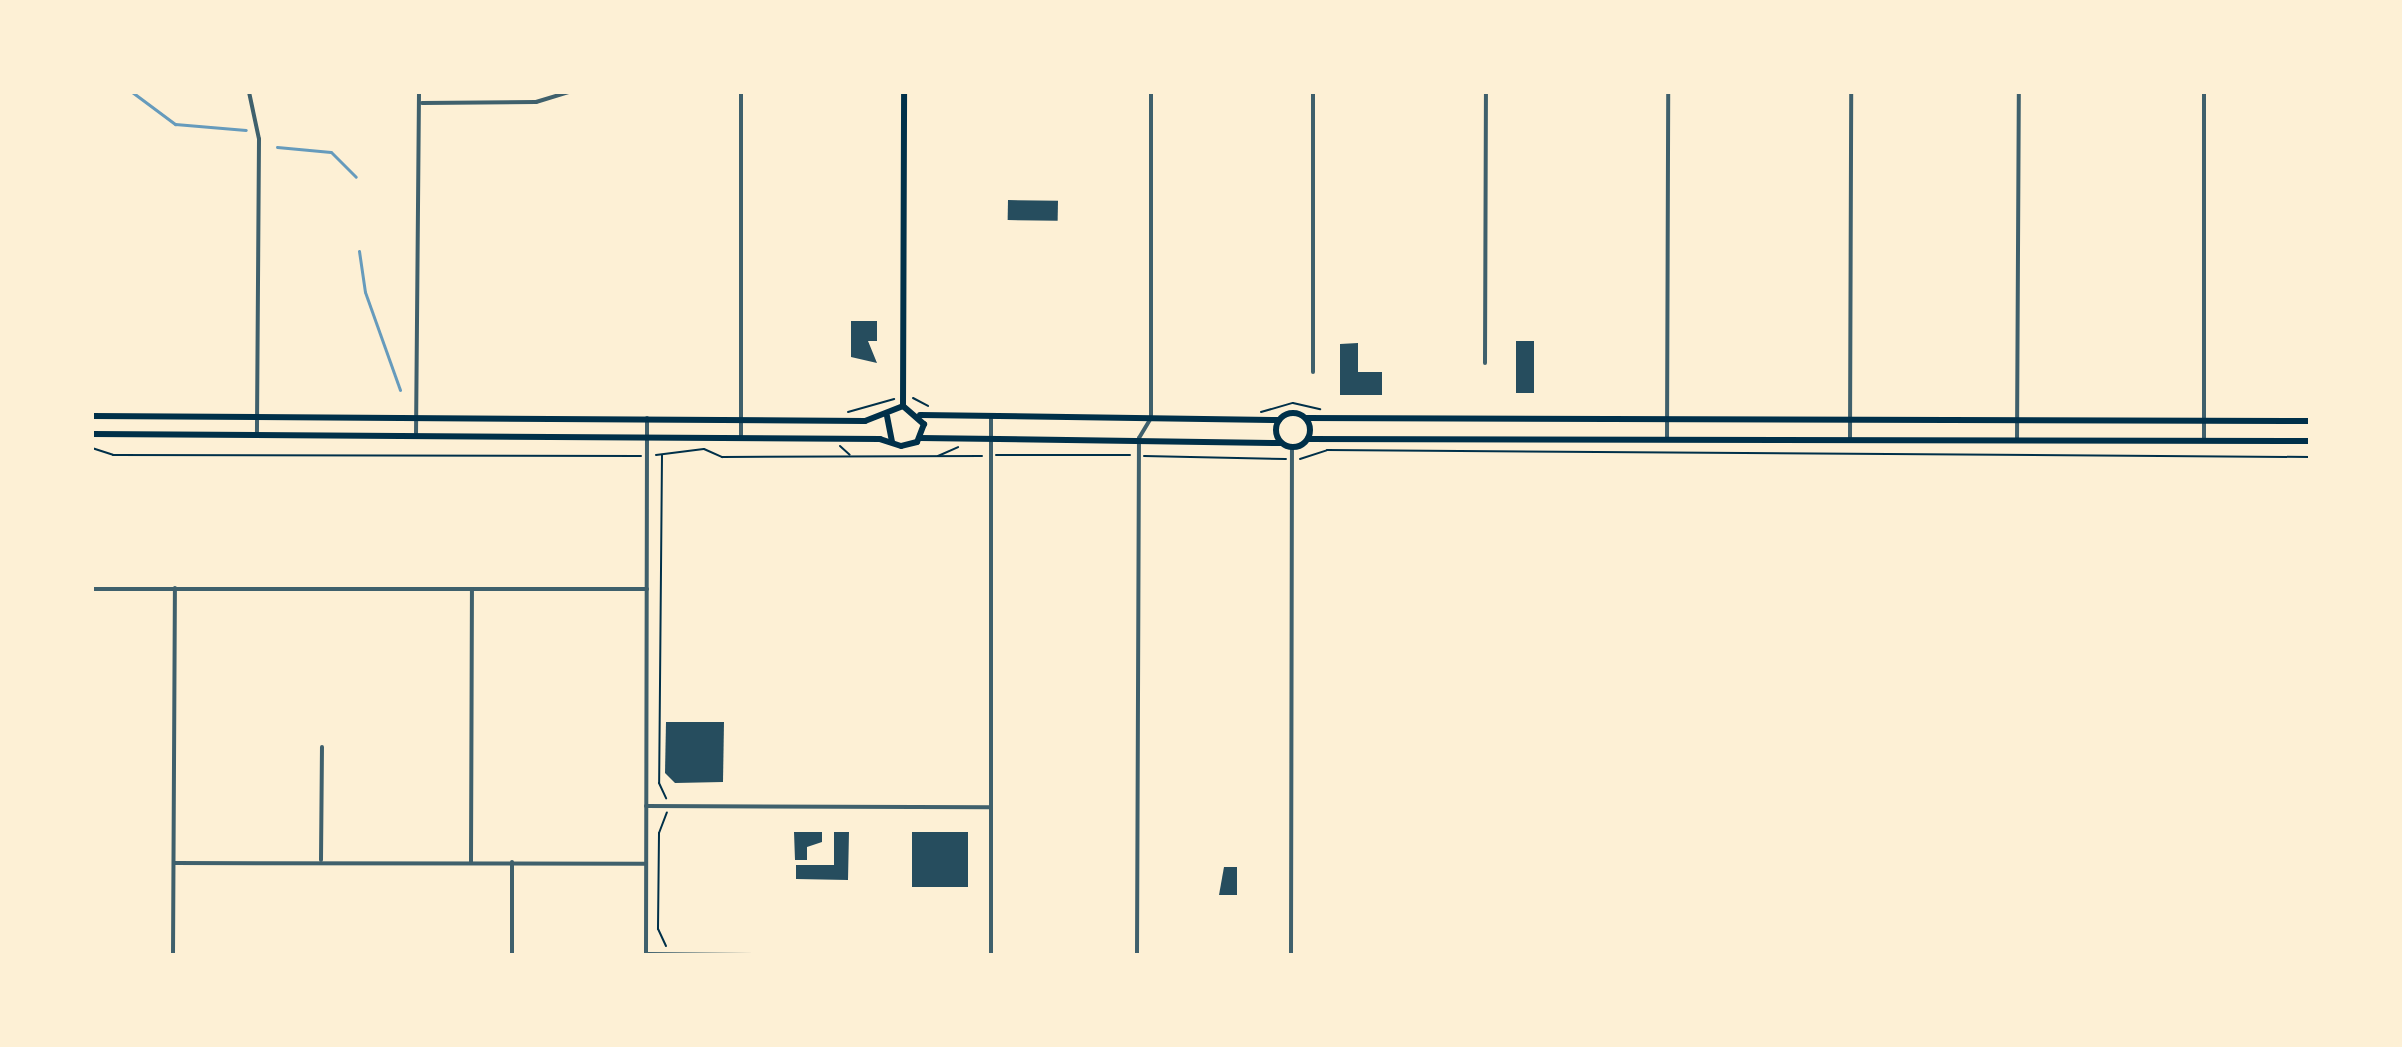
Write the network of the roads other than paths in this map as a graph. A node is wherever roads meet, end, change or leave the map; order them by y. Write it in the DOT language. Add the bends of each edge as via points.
graph roads {
  1 [pos="249,92"];
  2 [pos="419,92"];
  3 [pos="569,92"];
  4 [pos="741,92"];
  5 [pos="904,92"];
  6 [pos="1151,92"];
  7 [pos="1313,92"];
  8 [pos="1486,92"];
  9 [pos="1668,92"];
  10 [pos="1851,92"];
  11 [pos="2019,92"];
  12 [pos="2204,92"];
  13 [pos="421,103"];
  14 [pos="1485,363"];
  15 [pos="1313,372"];
  16 [pos="903,406"];
  17 [pos="889,413"];
  18 [pos="920,415"];
  19 [pos="92,416"];
  20 [pos="257,417"];
  21 [pos="417,418"];
  22 [pos="647,418"];
  23 [pos="991,418"];
  24 [pos="1151,418"];
  25 [pos="1306,418"];
  26 [pos="741,419"];
  27 [pos="1485,419"];
  28 [pos="1279,420"];
  29 [pos="1668,420"];
  30 [pos="1851,420"];
  31 [pos="2018,421"];
  32 [pos="2204,421"];
  33 [pos="2310,421"];
  34 [pos="92,434"];
  35 [pos="416,436"];
  36 [pos="992,436"];
  37 [pos="257,437"];
  38 [pos="647,438"];
  39 [pos="741,438"];
  40 [pos="920,438"];
  41 [pos="1139,438"];
  42 [pos="1308,439"];
  43 [pos="1485,439"];
  44 [pos="1667,440"];
  45 [pos="1850,440"];
  46 [pos="2017,441"];
  47 [pos="2204,441"];
  48 [pos="2310,441"];
  49 [pos="892,443"];
  50 [pos="1281,443"];
  51 [pos="1292,447"];
  52 [pos="175,588"];
  53 [pos="92,589"];
  54 [pos="472,589"];
  55 [pos="647,589"];
  56 [pos="322,747"];
  57 [pos="646,806"];
  58 [pos="991,807"];
  59 [pos="321,860"];
  60 [pos="471,862"];
  61 [pos="512,862"];
  62 [pos="174,863"];
  63 [pos="646,864"];
  64 [pos="173,955"];
  65 [pos="512,955"];
  66 [pos="646,955"];
  67 [pos="754,955"];
  68 [pos="991,955"];
  69 [pos="1107,955"];
  70 [pos="1137,955"];
  71 [pos="1191,955"];
  72 [pos="1245,955"];
  73 [pos="1291,955"];
  1 -- 20 [label="street" via="259,139"];
  2 -- 13 [label="street"];
  3 -- 13 [label="street" via="536,102"];
  4 -- 26 [label="street"];
  5 -- 16 [label="main road"];
  6 -- 24 [label="street"];
  7 -- 15 [label="street"];
  8 -- 14 [label="street"];
  9 -- 29 [label="street"];
  10 -- 30 [label="street"];
  11 -- 31 [label="street"];
  12 -- 32 [label="street"];
  13 -- 21 [label="street"];
  16 -- 17 [label="main road"];
  16 -- 18 [label="main road"];
  17 -- 26 [label="main road" via="865,421"];
  17 -- 49 [label="main road" via="884,427"];
  18 -- 23 [label="main road"];
  18 -- 40 [label="main road"];
  19 -- 20 [label="main road"];
  20 -- 21 [label="main road"];
  20 -- 37 [label="street"];
  21 -- 22 [label="main road"];
  21 -- 35 [label="street"];
  22 -- 26 [label="main road"];
  22 -- 38 [label="street"];
  23 -- 24 [label="main road"];
  23 -- 36 [label="street"];
  24 -- 28 [label="main road"];
  24 -- 41 [label="street"];
  25 -- 27 [label="main road"];
  25 -- 28 [label="main road" via="1295,413"];
  25 -- 42 [label="main road"];
  26 -- 39 [label="street"];
  27 -- 29 [label="main road"];
  27 -- 43 [label="main road"];
  28 -- 50 [label="main road"];
  29 -- 30 [label="main road"];
  29 -- 44 [label="street"];
  30 -- 31 [label="main road"];
  30 -- 45 [label="street"];
  31 -- 32 [label="main road"];
  31 -- 46 [label="street"];
  32 -- 33 [label="main road"];
  32 -- 47 [label="street"];
  34 -- 37 [label="main road"];
  35 -- 37 [label="main road"];
  35 -- 38 [label="main road"];
  36 -- 40 [label="main road"];
  36 -- 41 [label="main road"];
  36 -- 58 [label="street"];
  38 -- 39 [label="main road"];
  38 -- 55 [label="street"];
  39 -- 49 [label="main road"];
  40 -- 49 [label="main road" via="908,446"];
  41 -- 50 [label="main road"];
  41 -- 70 [label="street"];
  42 -- 43 [label="main road"];
  42 -- 51 [label="main road"];
  43 -- 44 [label="main road"];
  44 -- 45 [label="main road"];
  45 -- 46 [label="main road"];
  46 -- 47 [label="main road"];
  47 -- 48 [label="main road"];
  50 -- 51 [label="main road"];
  51 -- 73 [label="street"];
  52 -- 53 [label="street"];
  52 -- 54 [label="street"];
  52 -- 62 [label="street"];
  54 -- 55 [label="street"];
  54 -- 60 [label="street"];
  55 -- 57 [label="street"];
  56 -- 59 [label="street"];
  57 -- 58 [label="street"];
  57 -- 63 [label="street"];
  58 -- 68 [label="street"];
  59 -- 60 [label="street"];
  59 -- 62 [label="street"];
  60 -- 61 [label="street"];
  61 -- 63 [label="street"];
  61 -- 65 [label="street"];
  62 -- 64 [label="street"];
  63 -- 66 [label="street"];
  66 -- 67 [label="street"];
  69 -- 70 [label="street"];
  70 -- 71 [label="street"];
  72 -- 73 [label="street"];
}
